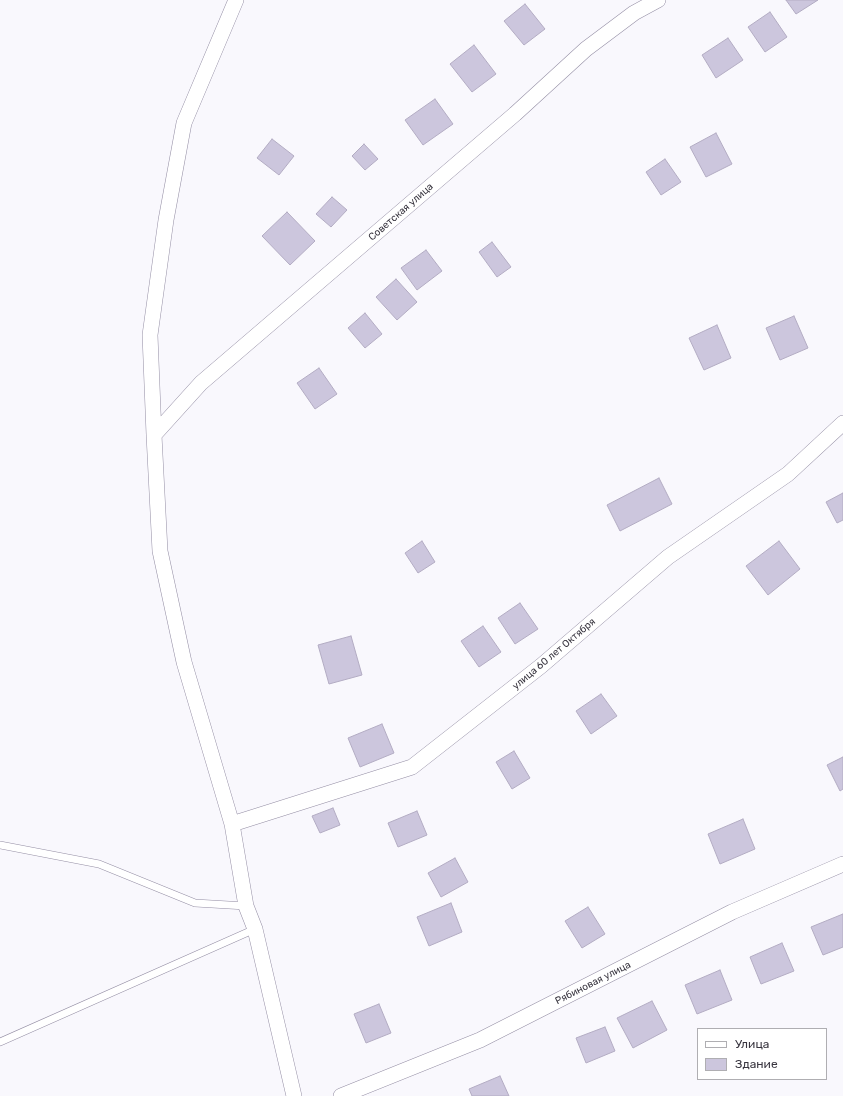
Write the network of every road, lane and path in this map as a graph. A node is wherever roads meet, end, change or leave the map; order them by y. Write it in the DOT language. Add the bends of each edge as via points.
graph roads {
  1 [pos="236,0"];
  2 [pos="658,0"];
  3 [pos="843,423"];
  4 [pos="154,435"];
  5 [pos="232,824"];
  6 [pos="0,845"];
  7 [pos="843,864"];
  8 [pos="246,906"];
  9 [pos="255,929"];
  10 [pos="0,1042"];
  11 [pos="294,1096"];
  12 [pos="341,1096"];
  1 -- 4 [label="street" via="184,123 166,220 150,335"];
  2 -- 4 [label="street, Советская улица" via="634,13 586,49 515,114 201,383"];
  3 -- 5 [label="street, улица 60 лет Октября" via="788,474 668,557 541,666 412,767"];
  4 -- 5 [label="street" via="160,551 184,662"];
  5 -- 8 [label="street"];
  6 -- 8 [label="lane" via="99,864 195,904"];
  7 -- 12 [label="street, Рябиновая улица" via="732,912 480,1040"];
  8 -- 9 [label="street"];
  9 -- 10 [label="lane"];
  9 -- 11 [label="street"];
}
